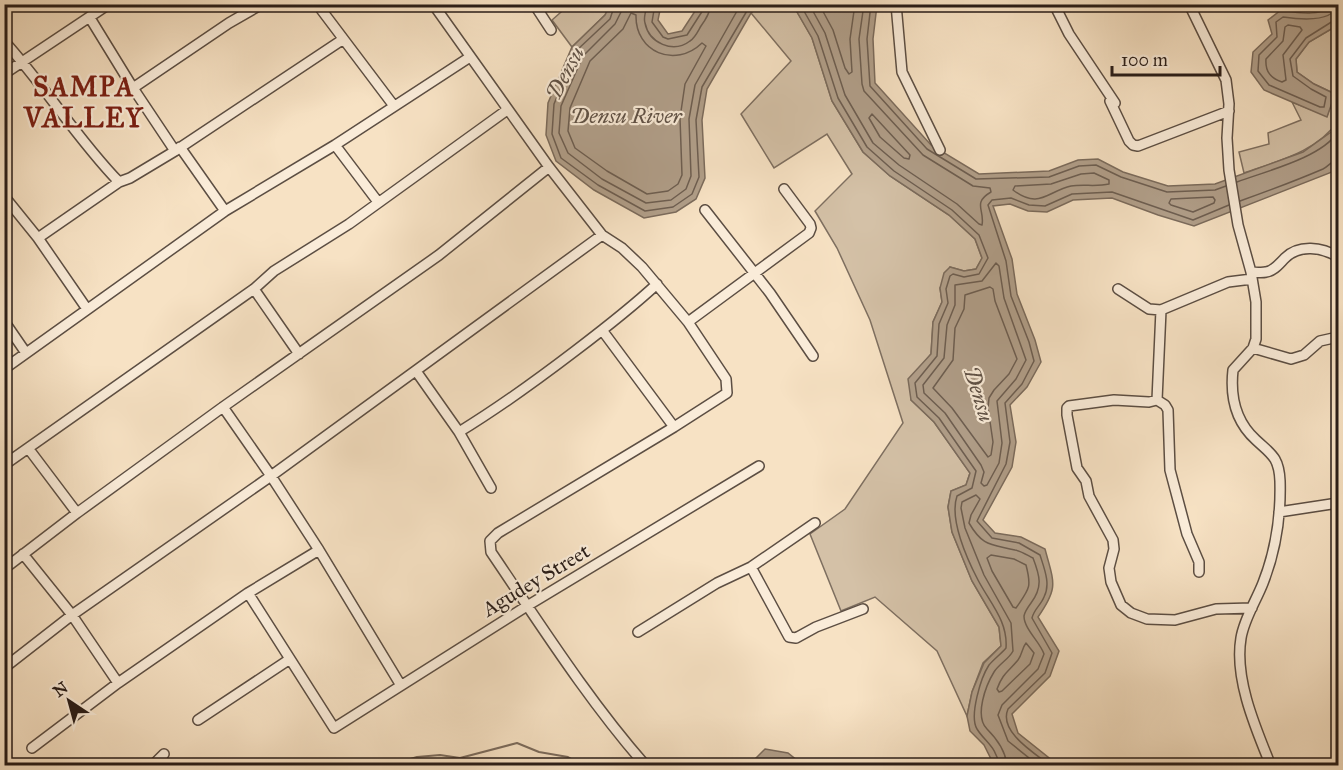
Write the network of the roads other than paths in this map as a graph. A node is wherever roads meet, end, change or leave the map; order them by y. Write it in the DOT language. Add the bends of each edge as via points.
graph roads {
  1 [pos="109,4"];
  2 [pos="262,4"];
  3 [pos="317,4"];
  4 [pos="433,4"];
  5 [pos="534,4"];
  6 [pos="896,4"];
  7 [pos="1054,4"];
  8 [pos="1189,4"];
  9 [pos="90,18"];
  10 [pos="551,30"];
  11 [pos="342,40"];
  12 [pos="4,41"];
  13 [pos="470,57"];
  14 [pos="22,61"];
  15 [pos="4,74"];
  16 [pos="133,88"];
  17 [pos="394,106"];
  18 [pos="507,110"];
  19 [pos="1229,111"];
  20 [pos="335,145"];
  21 [pos="178,149"];
  22 [pos="940,150"];
  23 [pos="549,167"];
  24 [pos="119,182"];
  25 [pos="784,189"];
  26 [pos="4,196"];
  27 [pos="378,202"];
  28 [pos="705,210"];
  29 [pos="225,211"];
  30 [pos="602,235"];
  31 [pos="38,238"];
  32 [pos="1338,257"];
  33 [pos="754,275"];
  34 [pos="1252,275"];
  35 [pos="657,284"];
  36 [pos="254,289"];
  37 [pos="1118,289"];
  38 [pos="87,309"];
  39 [pos="1161,310"];
  40 [pos="4,321"];
  41 [pos="688,322"];
  42 [pos="602,330"];
  43 [pos="1338,337"];
  44 [pos="1253,348"];
  45 [pos="26,353"];
  46 [pos="299,354"];
  47 [pos="813,356"];
  48 [pos="4,369"];
  49 [pos="416,371"];
  50 [pos="1157,400"];
  51 [pos="223,407"];
  52 [pos="674,427"];
  53 [pos="459,432"];
  54 [pos="28,448"];
  55 [pos="6,461"];
  56 [pos="759,466"];
  57 [pos="271,476"];
  58 [pos="491,488"];
  59 [pos="1338,503"];
  60 [pos="1279,512"];
  61 [pos="77,513"];
  62 [pos="815,523"];
  63 [pos="319,550"];
  64 [pos="23,554"];
  65 [pos="751,567"];
  66 [pos="4,569"];
  67 [pos="1199,572"];
  68 [pos="248,593"];
  69 [pos="527,606"];
  70 [pos="1252,608"];
  71 [pos="863,609"];
  72 [pos="72,615"];
  73 [pos="638,632"];
  74 [pos="290,659"];
  75 [pos="4,668"];
  76 [pos="118,683"];
  77 [pos="400,684"];
  78 [pos="198,720"];
  79 [pos="32,748"];
  80 [pos="164,754"];
  81 [pos="152,765"];
  82 [pos="646,765"];
  83 [pos="1271,765"];
  1 -- 9 [label="street"];
  2 -- 16 [label="street"];
  3 -- 11 [label="street"];
  4 -- 13 [label="street"];
  5 -- 10 [label="street"];
  6 -- 22 [label="street" via="902,72"];
  7 -- 19 [label="street" via="1133,145"];
  8 -- 19 [label="street" via="1223,71"];
  9 -- 14 [label="street"];
  9 -- 16 [label="street"];
  11 -- 17 [label="street"];
  11 -- 21 [label="street"];
  12 -- 14 [label="street"];
  13 -- 17 [label="street"];
  13 -- 18 [label="street"];
  14 -- 15 [label="street"];
  14 -- 24 [label="street"];
  16 -- 21 [label="street"];
  17 -- 20 [label="street"];
  18 -- 23 [label="street"];
  18 -- 27 [label="street"];
  19 -- 34 [label="street" via="1229,170"];
  20 -- 27 [label="street"];
  20 -- 29 [label="street"];
  21 -- 24 [label="street"];
  21 -- 29 [label="street"];
  23 -- 30 [label="street"];
  23 -- 46 [label="street" via="439,255"];
  24 -- 31 [label="street"];
  25 -- 33 [label="street" via="811,228"];
  26 -- 31 [label="street"];
  27 -- 36 [label="street" via="274,271"];
  28 -- 33 [label="street"];
  29 -- 38 [label="street"];
  30 -- 35 [label="street" via="622,248"];
  30 -- 49 [label="street"];
  31 -- 38 [label="street"];
  32 -- 34 [label="street" via="1323,250 1294,250 1276,268"];
  33 -- 41 [label="street"];
  33 -- 47 [label="street"];
  34 -- 39 [label="street"];
  34 -- 44 [label="street" via="1257,315"];
  35 -- 41 [label="street"];
  35 -- 42 [label="street"];
  36 -- 46 [label="street"];
  36 -- 54 [label="street"];
  37 -- 39 [label="street" via="1149,309"];
  38 -- 45 [label="street"];
  39 -- 50 [label="street"];
  40 -- 45 [label="street"];
  41 -- 52 [label="street" via="726,379 727,393"];
  42 -- 52 [label="street"];
  42 -- 53 [label="street" via="500,407"];
  43 -- 44 [label="street" via="1320,341 1304,355 1291,359"];
  44 -- 60 [label="street" via="1233,370 1234,406 1248,432 1276,459"];
  45 -- 48 [label="street"];
  46 -- 51 [label="street"];
  49 -- 53 [label="street"];
  49 -- 57 [label="street"];
  50 -- 67 [label="street" via="1168,410 1170,470"];
  50 -- 70 [label="street" via="1114,400 1067,408 1077,468 1113,540 1109,568 1115,596 1131,612 1147,619 1175,620 1216,609"];
  51 -- 57 [label="street"];
  51 -- 61 [label="street"];
  52 -- 69 [label="street" via="490,541 491,552"];
  53 -- 58 [label="street"];
  54 -- 55 [label="street"];
  54 -- 61 [label="street"];
  56 -- 69 [label="street, Agudey Street"];
  57 -- 63 [label="street"];
  57 -- 72 [label="street"];
  59 -- 60 [label="street"];
  60 -- 70 [label="street" via="1275,549"];
  61 -- 64 [label="street"];
  62 -- 65 [label="street"];
  63 -- 68 [label="street"];
  63 -- 77 [label="street"];
  64 -- 66 [label="street"];
  64 -- 72 [label="street"];
  65 -- 71 [label="street" via="789,638"];
  65 -- 73 [label="street"];
  68 -- 74 [label="street"];
  68 -- 76 [label="street"];
  69 -- 77 [label="street, Agudey Street"];
  69 -- 82 [label="street" via="596,704"];
  70 -- 83 [label="street" via="1239,655 1242,679"];
  72 -- 75 [label="street"];
  72 -- 76 [label="street"];
  74 -- 77 [label="street, Agudey Street" via="334,729"];
  74 -- 78 [label="street"];
  76 -- 79 [label="street"];
  80 -- 81 [label="street"];
}
